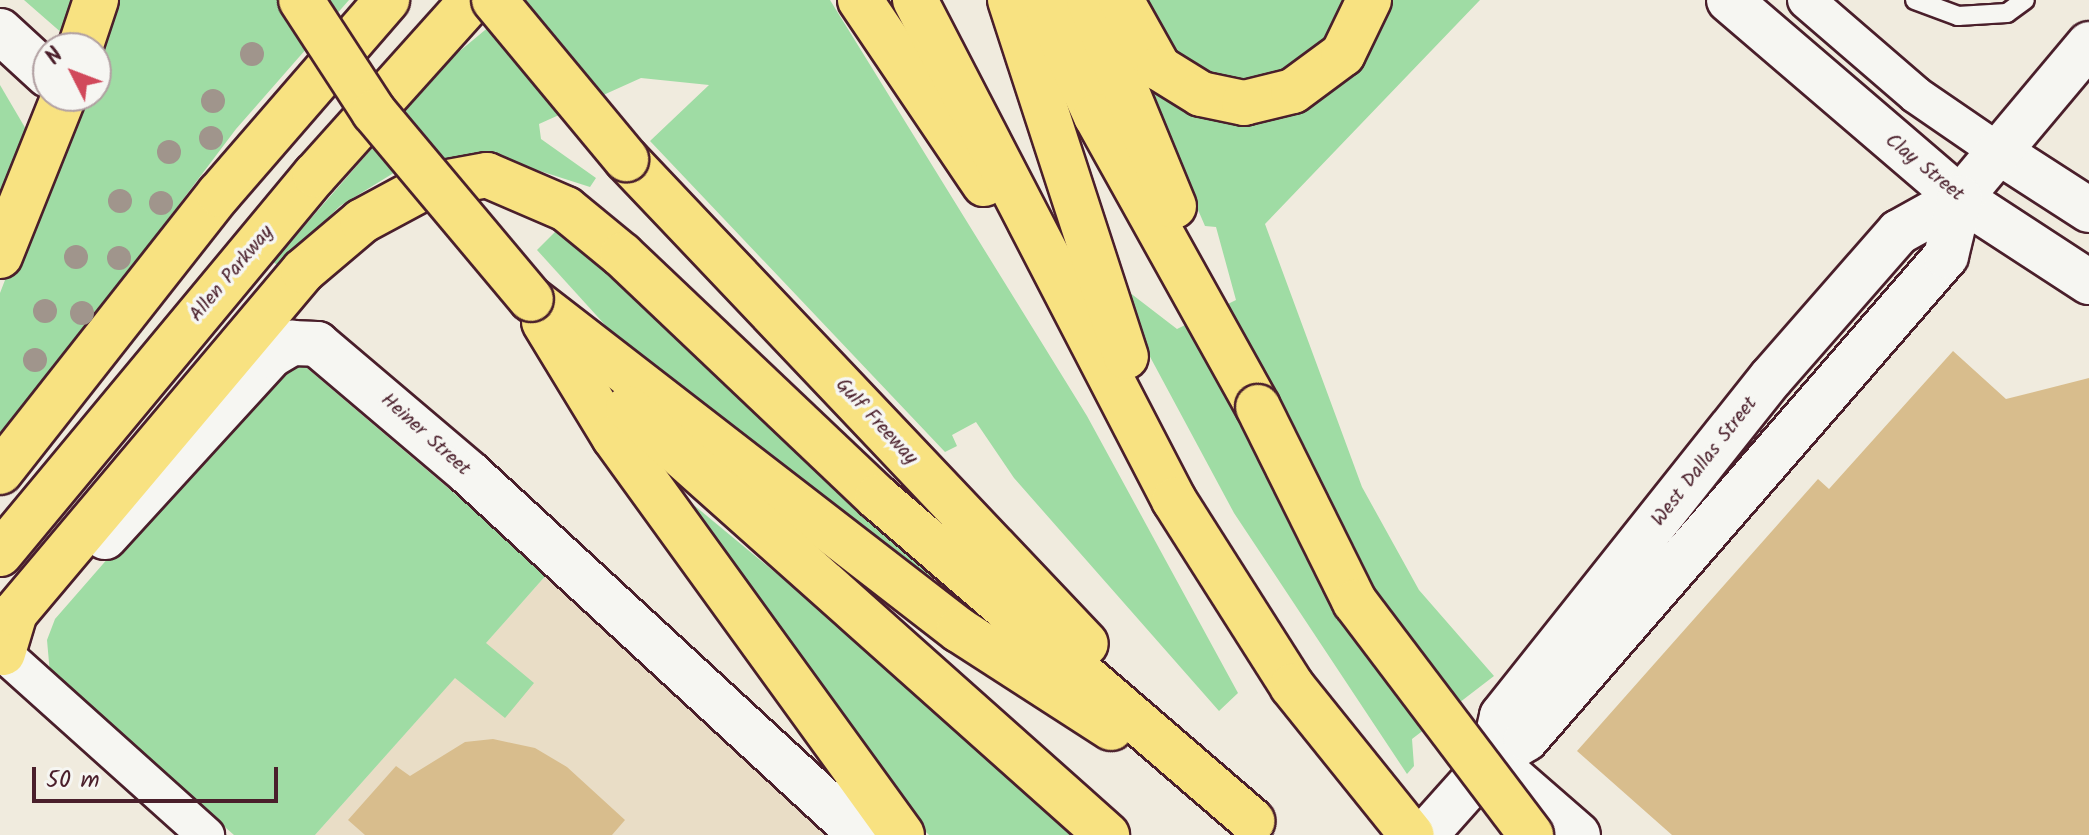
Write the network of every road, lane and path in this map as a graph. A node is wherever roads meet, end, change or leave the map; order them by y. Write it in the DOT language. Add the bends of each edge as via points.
graph roads {
  1 [pos="96,0"];
  2 [pos="301,0"];
  3 [pos="387,0"];
  4 [pos="472,0"];
  5 [pos="496,0"];
  6 [pos="860,0"];
  7 [pos="915,0"];
  8 [pos="1010,0"];
  9 [pos="1044,0"];
  10 [pos="1089,0"];
  11 [pos="1121,0"];
  12 [pos="1369,0"];
  13 [pos="1729,0"];
  14 [pos="1803,0"];
  15 [pos="1915,0"];
  16 [pos="2025,0"];
  17 [pos="1959,8"];
  18 [pos="0,31"];
  19 [pos="85,32"];
  20 [pos="1769,40"];
  21 [pos="2089,44"];
  22 [pos="32,60"];
  23 [pos="58,112"];
  24 [pos="363,121"];
  25 [pos="1999,152"];
  26 [pos="1960,198"];
  27 [pos="2089,210"];
  28 [pos="0,256"];
  29 [pos="1195,278"];
  30 [pos="2089,282"];
  31 [pos="531,299"];
  32 [pos="1108,369"];
  33 [pos="1702,466"];
  34 [pos="0,472"];
  35 [pos="1736,494"];
  36 [pos="1174,500"];
  37 [pos="0,554"];
  38 [pos="1,654"];
  39 [pos="1492,760"];
  40 [pos="1439,820"];
  41 [pos="1261,828"];
  42 [pos="206,835"];
  43 [pos="861,835"];
  44 [pos="902,835"];
  45 [pos="1107,835"];
  46 [pos="1412,835"];
  47 [pos="1531,835"];
  48 [pos="1578,835"];
  1 -- 19 [label="main road"];
  2 -- 31 [label="main road, bridge" via="374,112"];
  3 -- 34 [label="main road" via="219,194"];
  4 -- 24 [label="main road, Allen Parkway"];
  5 -- 24 [label="main road"];
  5 -- 41 [label="main road, Gulf Freeway, bridge" via="626,159"];
  6 -- 32 [label="main road"];
  7 -- 32 [label="main road"];
  8 -- 36 [label="main road"];
  9 -- 29 [label="main road" via="1096,116"];
  10 -- 29 [label="main road"];
  11 -- 12 [label="main road" via="1159,68 1201,94 1244,103 1293,91 1343,54"];
  13 -- 20 [label="main road, Clay Street"];
  14 -- 20 [label="street"];
  14 -- 25 [label="street" via="1916,95"];
  15 -- 17 [label="lane"];
  16 -- 17 [label="lane" via="2007,13"];
  18 -- 22 [label="main road"];
  20 -- 26 [label="main road, Clay Street"];
  21 -- 25 [label="main road, West Dallas Street"];
  23 -- 28 [label="main road"];
  24 -- 37 [label="main road, Allen Parkway"];
  25 -- 26 [label="main road, West Dallas Street"];
  25 -- 27 [label="main road"];
  26 -- 30 [label="main road, Clay Street"];
  26 -- 33 [label="main road, West Dallas Street" via="1899,232"];
  26 -- 35 [label="main road, West Dallas Street" via="1946,256"];
  29 -- 47 [label="main road, bridge" via="1355,602"];
  31 -- 41 [label="main road" via="959,630"];
  31 -- 44 [label="main road" via="614,437"];
  31 -- 45 [label="main road" via="624,405"];
  32 -- 36 [label="main road"];
  33 -- 35 [label="main road"];
  33 -- 39 [label="main road, West Dallas Street" via="1502,716"];
  35 -- 39 [label="main road, West Dallas Street" via="1526,739"];
  36 -- 46 [label="main road" via="1292,686"];
  38 -- 41 [label="main road" via="15,613 303,271 362,221 427,186 487,175 566,209 622,255 877,497"];
  38 -- 42 [label="street"];
  38 -- 43 [label="main road, Heiner Street" via="270,356 292,343 317,344 469,473"];
  39 -- 40 [label="main road, West Dallas Street"];
  39 -- 48 [label="main road"];
}
